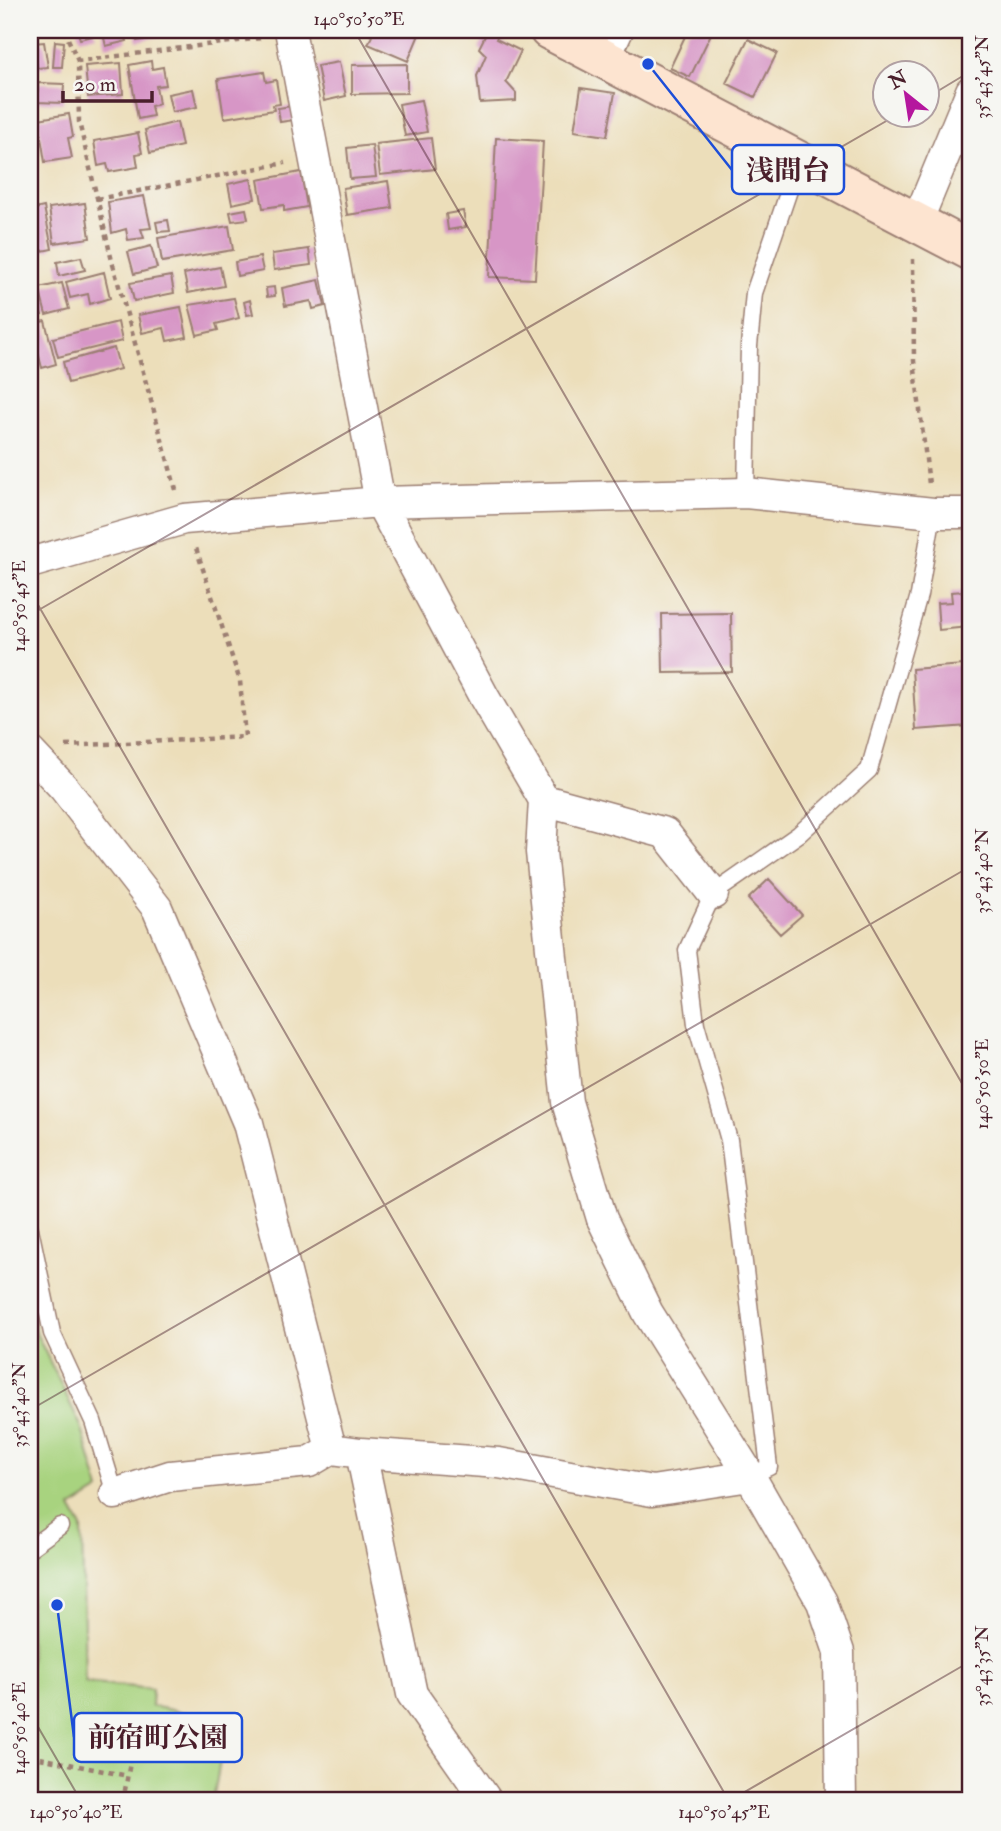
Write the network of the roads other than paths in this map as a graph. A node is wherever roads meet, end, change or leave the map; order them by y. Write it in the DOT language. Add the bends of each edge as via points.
graph roads {
  1 [pos="549,30"];
  2 [pos="290,32"];
  3 [pos="611,44"];
  4 [pos="971,91"];
  5 [pos="800,158"];
  6 [pos="917,222"];
  7 [pos="971,251"];
  8 [pos="746,493"];
  9 [pos="380,502"];
  10 [pos="933,513"];
  11 [pos="971,513"];
  12 [pos="30,563"];
  13 [pos="43,749"];
  14 [pos="544,800"];
  15 [pos="713,894"];
  16 [pos="30,1229"];
  17 [pos="331,1448"];
  18 [pos="361,1453"];
  19 [pos="750,1476"];
  20 [pos="115,1494"];
  21 [pos="60,1526"];
  22 [pos="30,1548"];
  23 [pos="487,1801"];
  24 [pos="841,1801"];
  1 -- 3 [label="main road"];
  2 -- 9 [label="street"];
  3 -- 5 [label="main road"];
  4 -- 6 [label="street"];
  5 -- 6 [label="main road"];
  5 -- 8 [label="lane" via="754,293"];
  6 -- 7 [label="main road"];
  8 -- 9 [label="street"];
  8 -- 10 [label="street"];
  9 -- 12 [label="street" via="184,520"];
  9 -- 14 [label="street"];
  10 -- 11 [label="street"];
  10 -- 15 [label="lane" via="919,595 869,770 799,834"];
  13 -- 17 [label="street" via="64,788 157,908 248,1123"];
  14 -- 15 [label="street" via="665,833"];
  14 -- 19 [label="street" via="541,852 567,1102 602,1219 648,1313"];
  15 -- 19 [label="lane" via="687,950 696,1024 729,1140 769,1467"];
  16 -- 20 [label="lane" via="52,1333 93,1421"];
  17 -- 18 [label="street"];
  17 -- 20 [label="street" via="309,1462 170,1476"];
  18 -- 19 [label="street" via="499,1463 652,1491"];
  18 -- 23 [label="street" via="412,1694"];
  19 -- 24 [label="street" via="822,1602 839,1652"];
  21 -- 22 [label="lane"];
}
